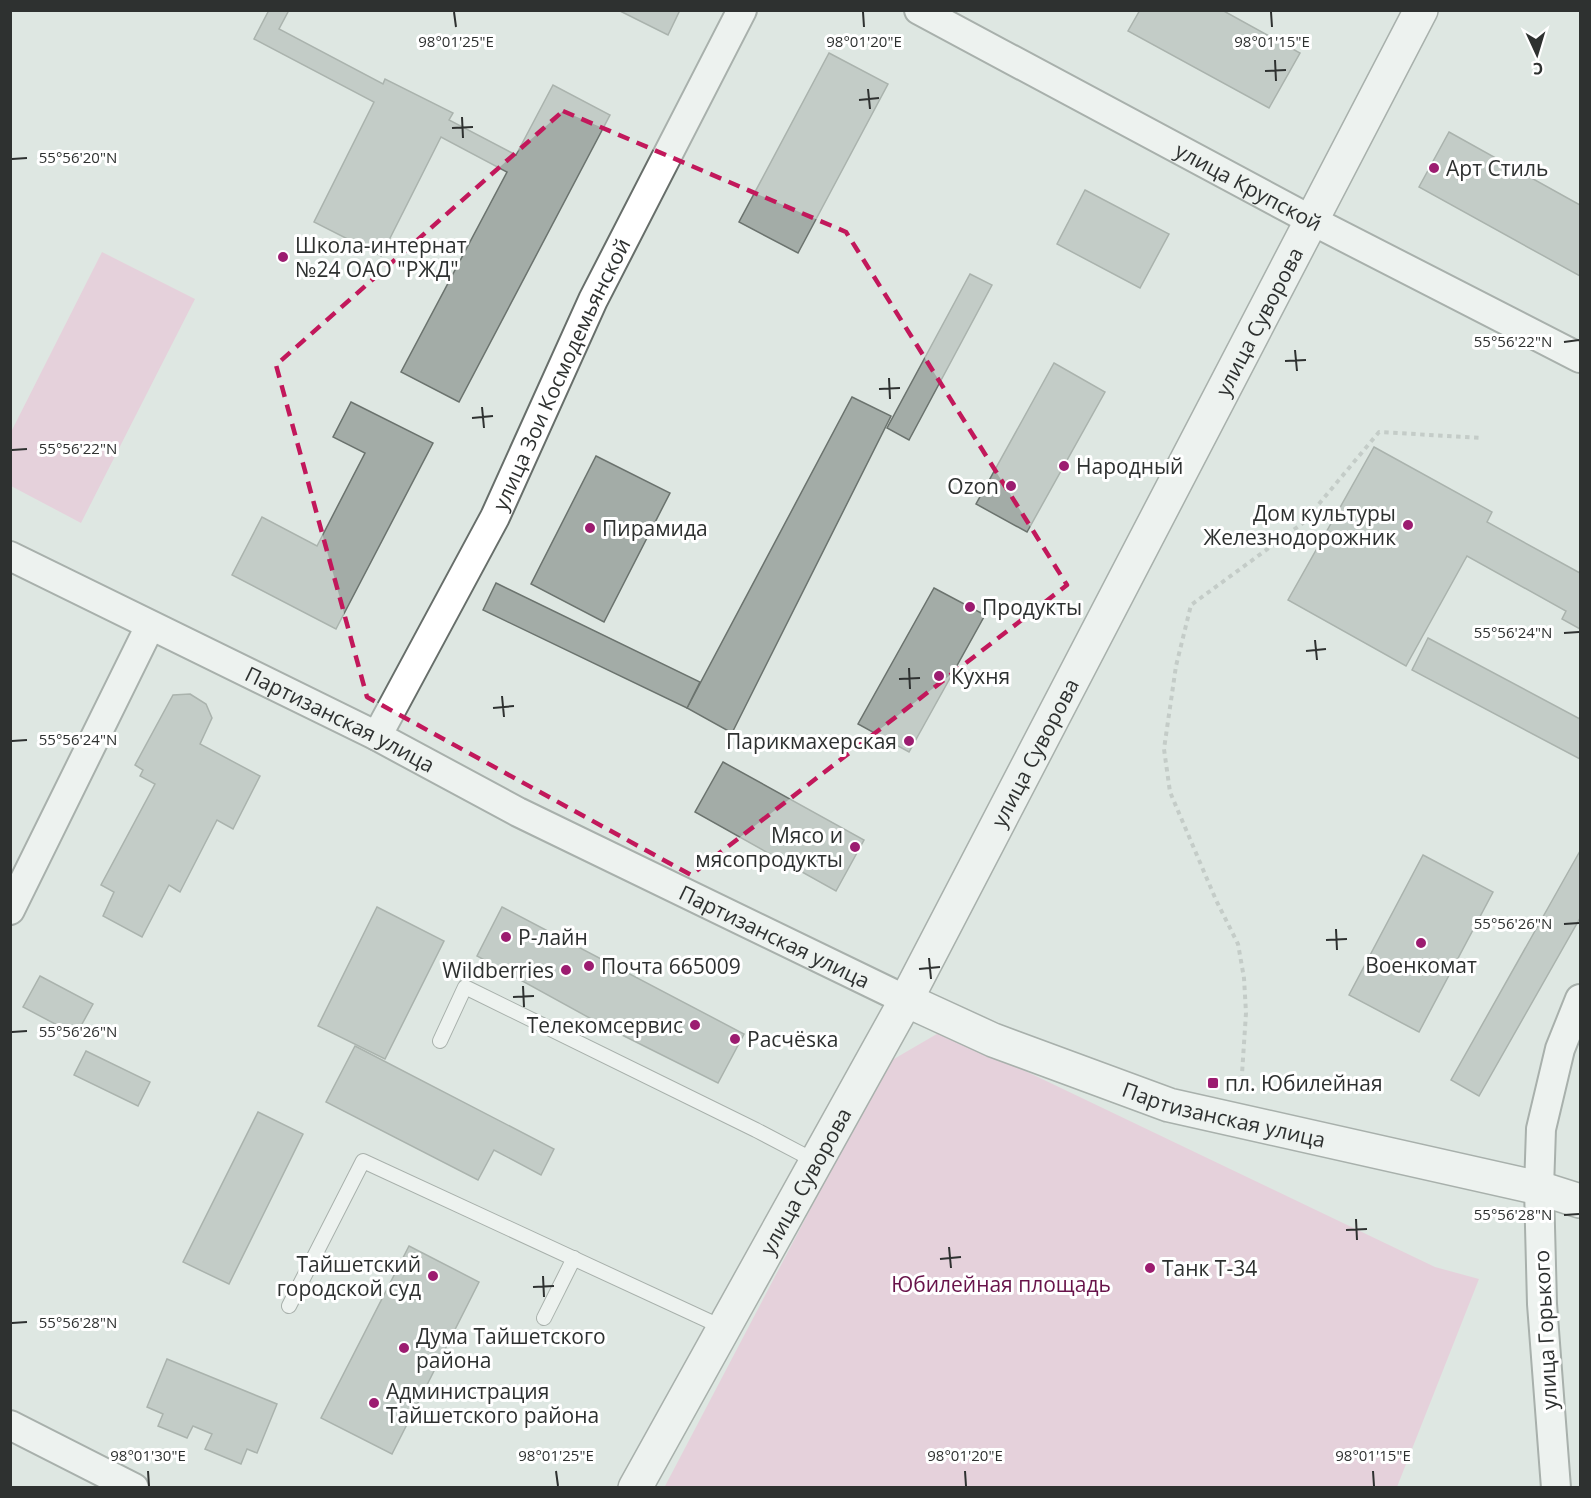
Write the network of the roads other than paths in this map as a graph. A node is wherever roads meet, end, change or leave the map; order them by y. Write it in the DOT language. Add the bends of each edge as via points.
graph roads {
  1 [pos="742,10"];
  2 [pos="920,10"];
  3 [pos="1420,10"];
  4 [pos="1311,220"];
  5 [pos="1581,358"];
  6 [pos="10,556"];
  7 [pos="150,626"];
  8 [pos="378,736"];
  9 [pos="10,910"];
  10 [pos="1581,999"];
  11 [pos="906,1000"];
  12 [pos="440,1041"];
  13 [pos="817,1162"];
  14 [pos="1539,1188"];
  15 [pos="1581,1201"];
  16 [pos="574,1258"];
  17 [pos="289,1306"];
  18 [pos="544,1318"];
  19 [pos="724,1328"];
  20 [pos="10,1425"];
  21 [pos="134,1488"];
  22 [pos="635,1488"];
  23 [pos="1556,1488"];
  1 -- 8 [label="street, улица Зои Космодемьянской" via="593,300 495,517"];
  2 -- 4 [label="street, улица Крупской"];
  3 -- 4 [label="main road, улица Суворова"];
  4 -- 5 [label="street, улица Крупской"];
  4 -- 11 [label="main road, улица Суворова"];
  6 -- 7 [label="street, Партизанская улица"];
  7 -- 8 [label="street, Партизанская улица"];
  7 -- 9 [label="street"];
  8 -- 11 [label="street, Партизанская улица" via="518,812"];
  10 -- 14 [label="street, улица Горького" via="1560,1048 1541,1130"];
  11 -- 13 [label="main road, улица Суворова"];
  11 -- 14 [label="main road, Партизанская улица" via="993,1040 1168,1105"];
  12 -- 13 [label="lane" via="465,987"];
  13 -- 19 [label="main road, улица Суворова"];
  14 -- 15 [label="main road, Партизанская улица"];
  14 -- 23 [label="street, улица Горького" via="1542,1304"];
  16 -- 17 [label="lane" via="363,1161"];
  16 -- 18 [label="lane"];
  16 -- 19 [label="lane"];
  19 -- 22 [label="main road, улица Суворова"];
  20 -- 21 [label="street"];
}
